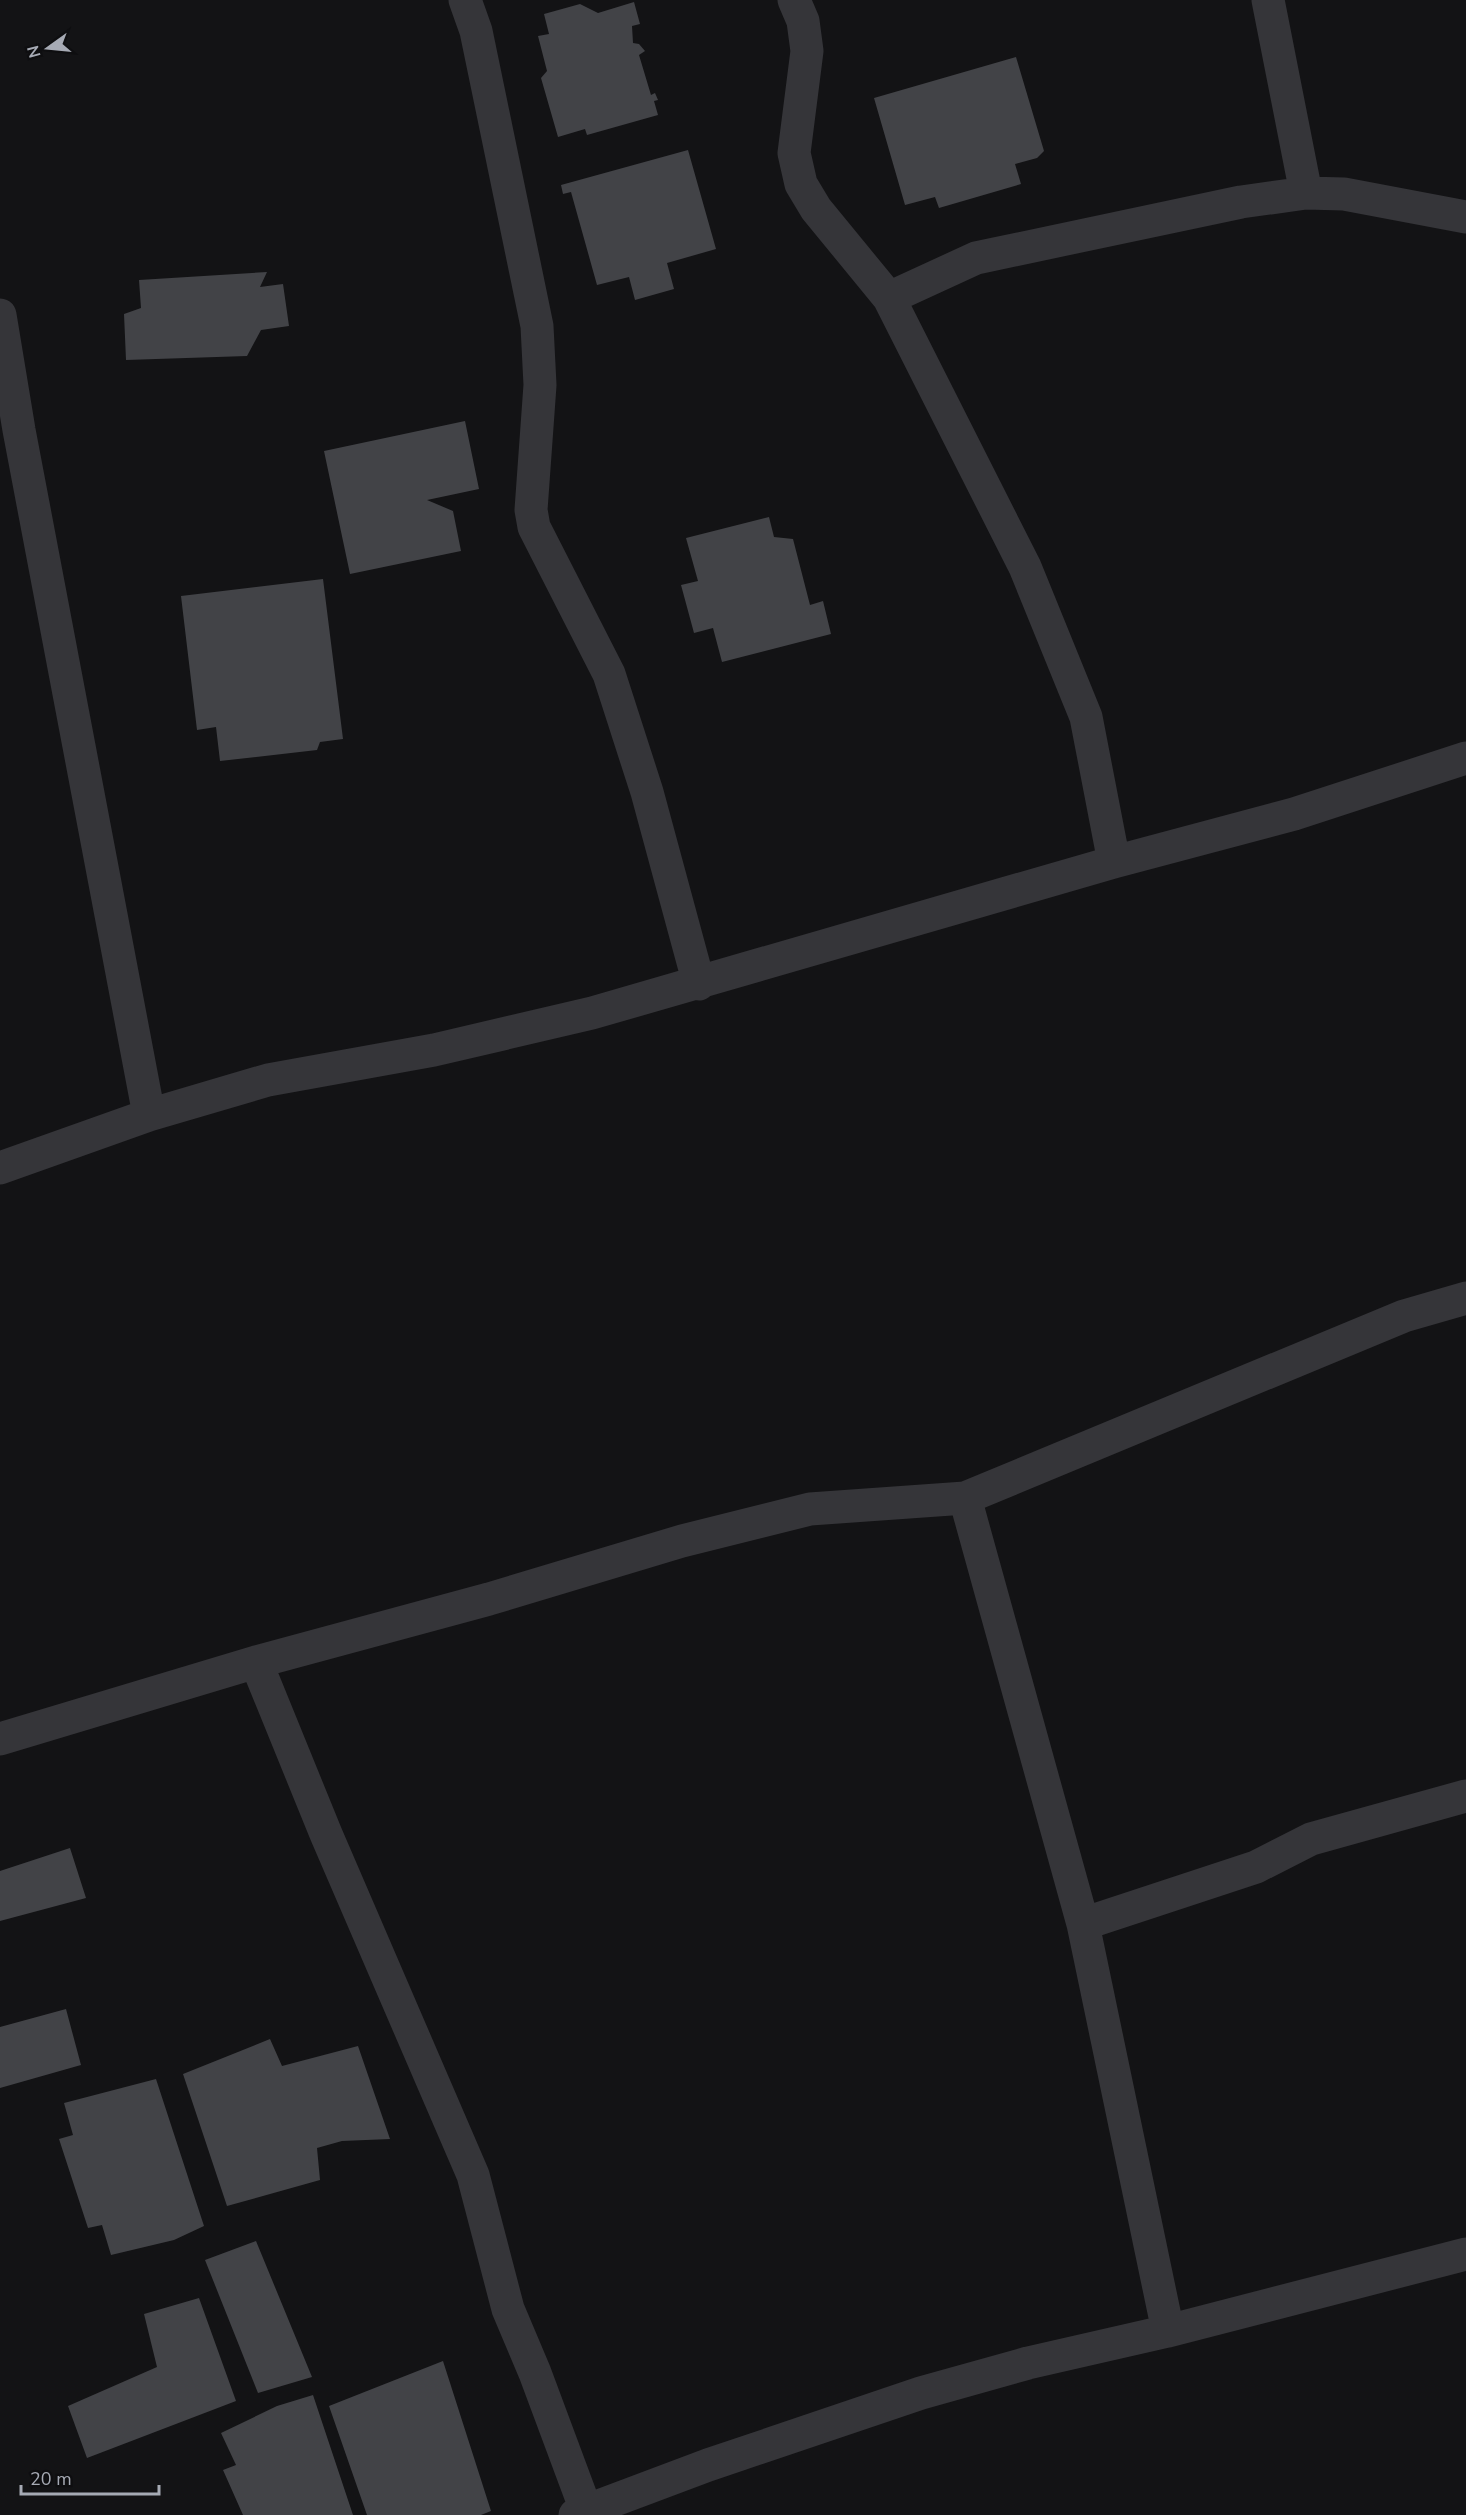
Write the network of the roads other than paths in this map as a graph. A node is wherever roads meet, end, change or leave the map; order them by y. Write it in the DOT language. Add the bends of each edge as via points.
graph roads {
  1 [pos="465,0"];
  2 [pos="795,0"];
  3 [pos="1268,0"];
  4 [pos="1306,193"];
  5 [pos="1466,217"];
  6 [pos="889,298"];
  7 [pos="0,315"];
  8 [pos="1466,758"];
  9 [pos="1114,862"];
  10 [pos="699,984"];
  11 [pos="149,1115"];
  12 [pos="0,1168"];
  13 [pos="1466,1298"];
  14 [pos="965,1498"];
  15 [pos="256,1662"];
  16 [pos="0,1739"];
  17 [pos="1466,1796"];
  18 [pos="1083,1924"];
  19 [pos="1466,2254"];
  20 [pos="1168,2331"];
  21 [pos="581,2513"];
  1 -- 10 [label="street" via="476,31 537,327 540,385 531,510 534,527 609,674 647,792"];
  2 -- 6 [label="street" via="807,51 794,153 801,184 816,209"];
  3 -- 4 [label="street"];
  4 -- 5 [label="street" via="1344,194"];
  4 -- 6 [label="street" via="1230,204 976,258"];
  6 -- 9 [label="street" via="1025,567 1058,646 1086,717"];
  7 -- 11 [label="street"];
  8 -- 9 [label="street" via="1294,814"];
  9 -- 10 [label="street"];
  10 -- 11 [label="street" via="434,1050 268,1080"];
  11 -- 12 [label="street"];
  13 -- 14 [label="street" via="1404,1316"];
  14 -- 15 [label="street" via="810,1509 682,1541 489,1599"];
  14 -- 18 [label="street"];
  15 -- 16 [label="street"];
  15 -- 21 [label="street" via="473,2175 508,2309 535,2373"];
  17 -- 18 [label="street" via="1311,1839 1256,1867"];
  18 -- 20 [label="street"];
  19 -- 20 [label="street"];
  20 -- 21 [label="street" via="1028,2363 921,2393"];
}
